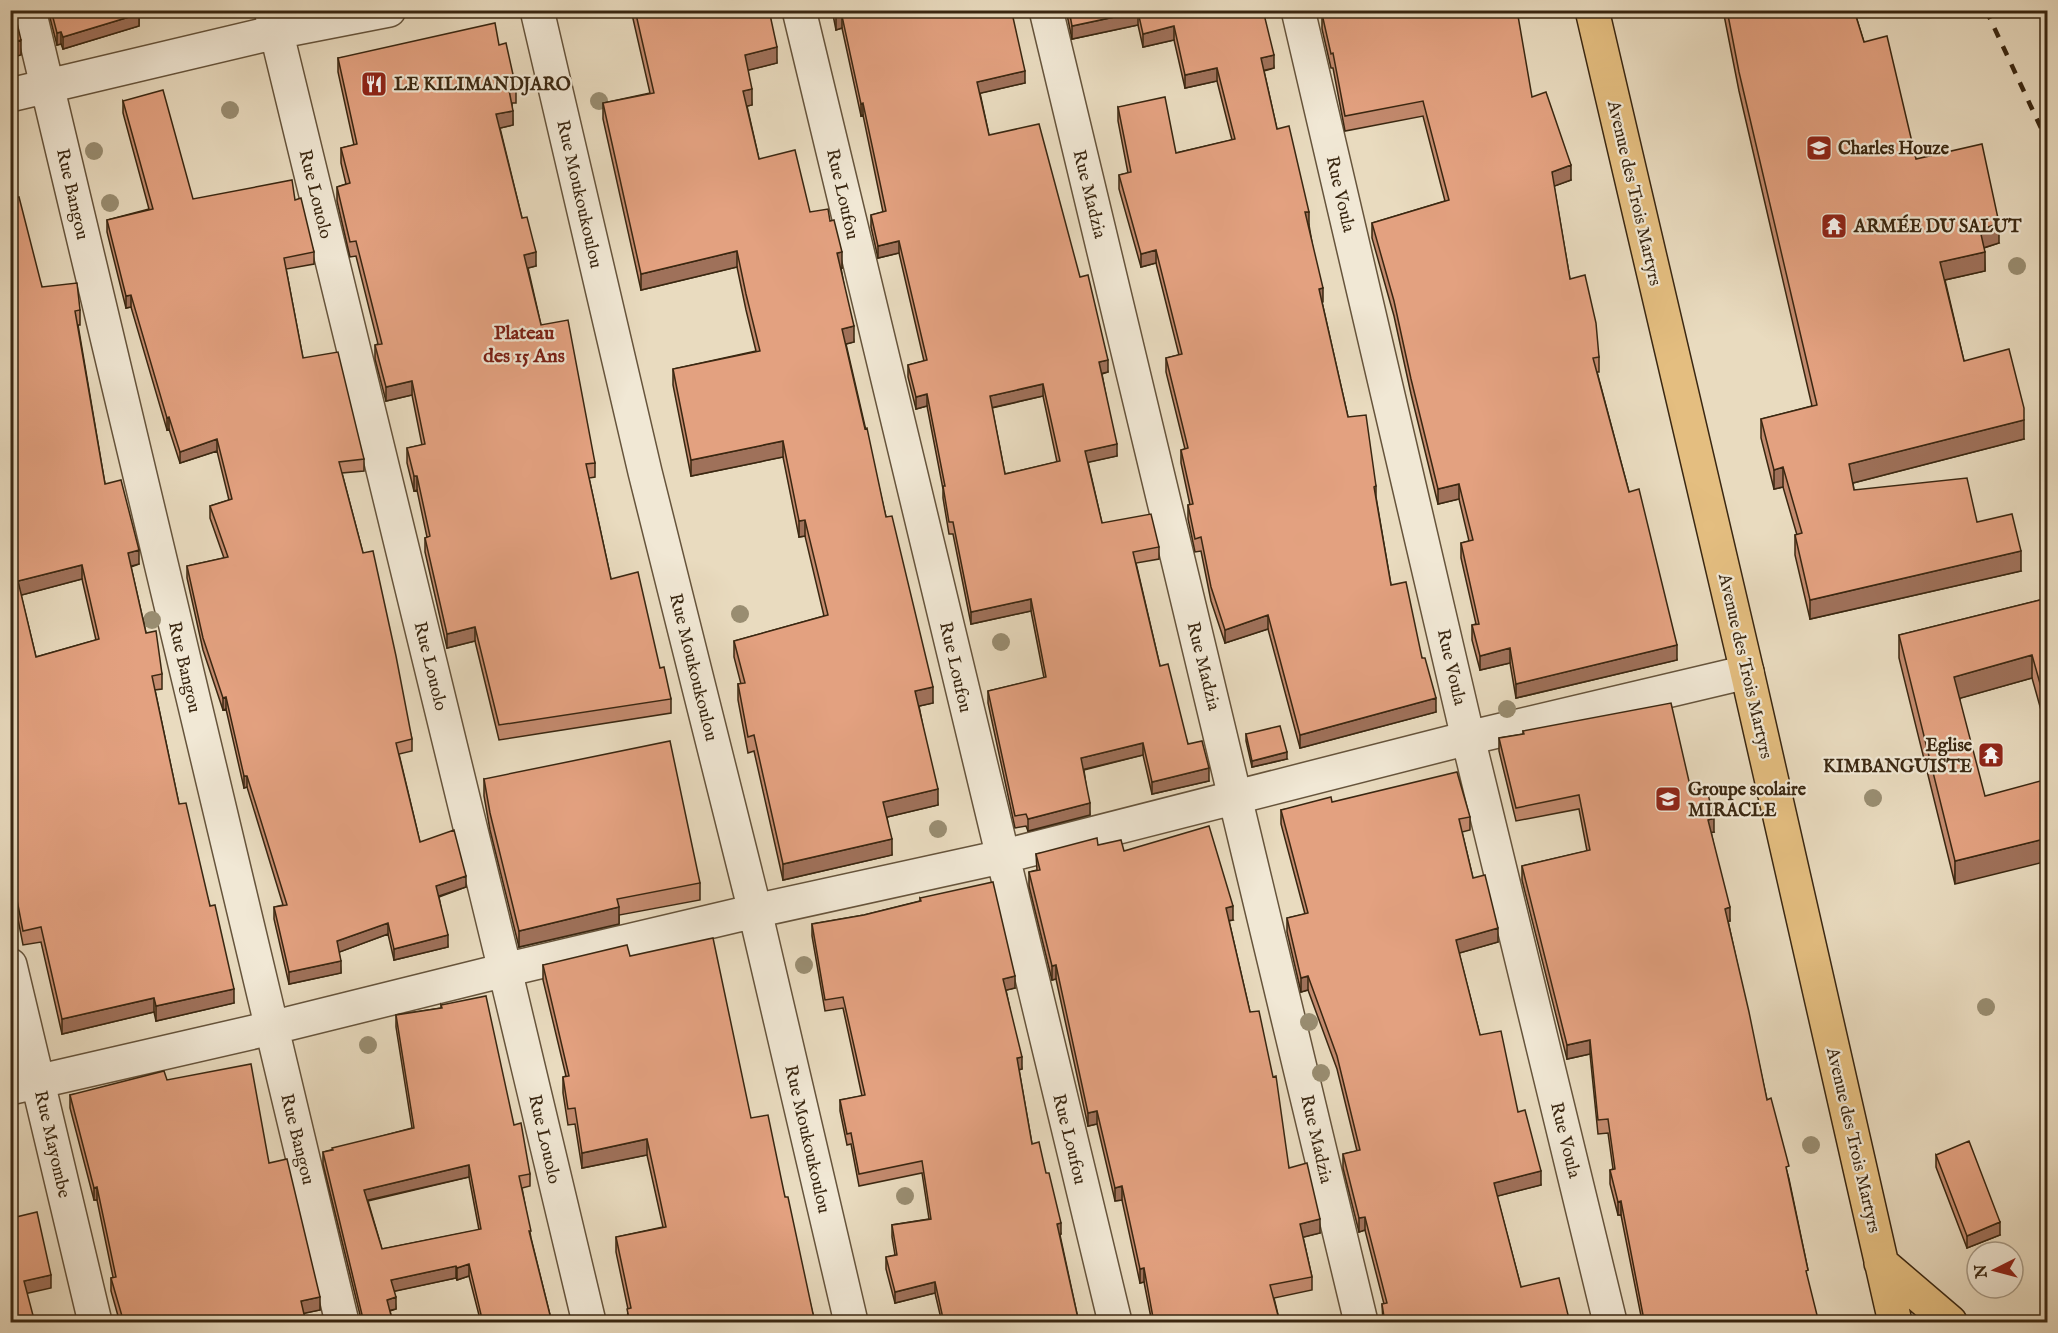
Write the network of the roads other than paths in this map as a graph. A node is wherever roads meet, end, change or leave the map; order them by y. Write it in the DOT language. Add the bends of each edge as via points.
graph roads {
  1 [pos="29,10"];
  2 [pos="389,10"];
  3 [pos="537,10"];
  4 [pos="799,10"];
  5 [pos="1046,10"];
  6 [pos="1299,10"];
  7 [pos="1592,10"];
  8 [pos="274,21"];
  9 [pos="48,86"];
  10 [pos="10,94"];
  11 [pos="1747,672"];
  12 [pos="1468,738"];
  13 [pos="1235,797"];
  14 [pos="1001,857"];
  15 [pos="755,911"];
  16 [pos="10,965"];
  17 [pos="505,970"];
  18 [pos="271,1028"];
  19 [pos="24,1085"];
  20 [pos="1881,1263"];
  21 [pos="95,1323"];
  22 [pos="342,1323"];
  23 [pos="589,1323"];
  24 [pos="851,1323"];
  25 [pos="1114,1323"];
  26 [pos="1361,1323"];
  27 [pos="1610,1323"];
  28 [pos="1895,1323"];
  29 [pos="1950,1323"];
  1 -- 9 [label="street, Rue Bangou"];
  2 -- 8 [label="street"];
  3 -- 15 [label="street, Rue Moukoukoulou" via="645,472"];
  4 -- 14 [label="street, Rue Loufou"];
  5 -- 13 [label="street, Rue Madzia"];
  6 -- 12 [label="street, Rue Voula"];
  7 -- 11 [label="main road, Avenue des Trois Martyrs"];
  8 -- 9 [label="street"];
  8 -- 17 [label="street, Rue Louolo"];
  9 -- 10 [label="street"];
  9 -- 18 [label="street, Rue Bangou"];
  11 -- 12 [label="street"];
  11 -- 20 [label="main road, Avenue des Trois Martyrs"];
  12 -- 13 [label="street"];
  12 -- 27 [label="street, Rue Voula"];
  13 -- 14 [label="street"];
  13 -- 26 [label="street, Rue Madzia"];
  14 -- 15 [label="street"];
  14 -- 25 [label="street, Rue Loufou"];
  15 -- 17 [label="street"];
  15 -- 24 [label="street, Rue Moukoukoulou"];
  16 -- 19 [label="street, Rue Mayombe"];
  17 -- 18 [label="street"];
  17 -- 23 [label="street, Rue Louolo"];
  18 -- 19 [label="street"];
  18 -- 22 [label="street, Rue Bangou"];
  19 -- 21 [label="street, Rue Mayombe"];
  20 -- 28 [label="main road, Avenue des Trois Martyrs"];
  20 -- 29 [label="main road"];
}
